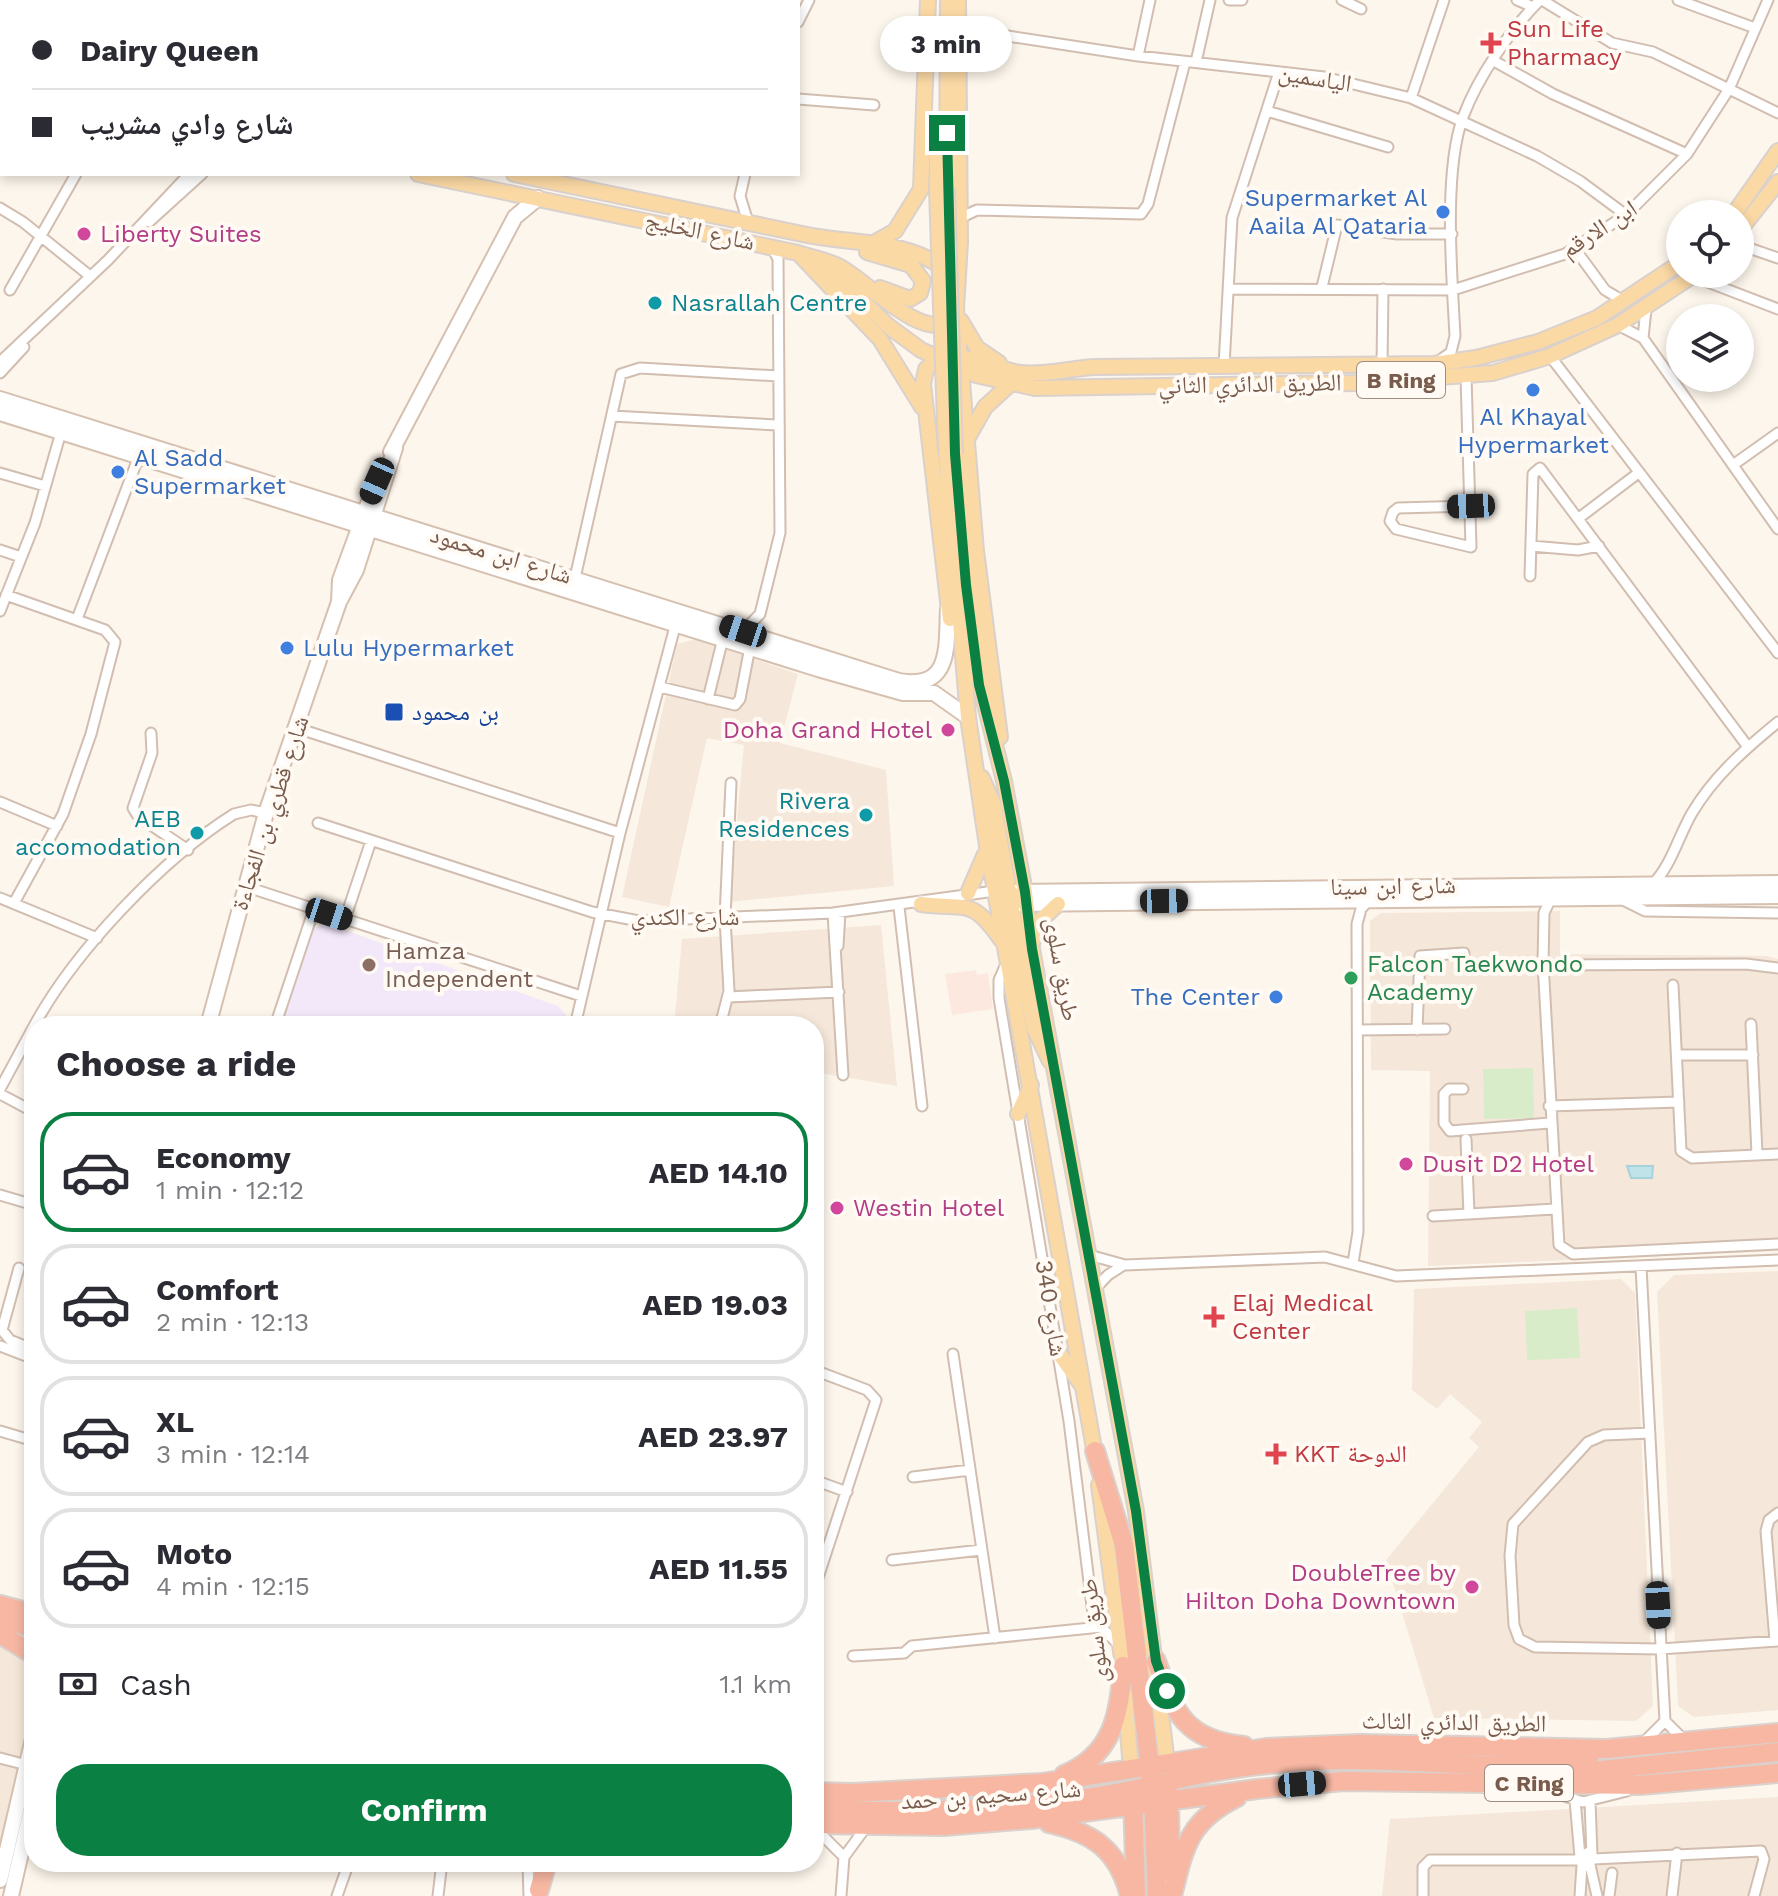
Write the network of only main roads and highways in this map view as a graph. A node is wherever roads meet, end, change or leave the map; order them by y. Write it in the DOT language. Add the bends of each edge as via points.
graph roads {
  1 [pos="948,0"];
  2 [pos="958,0"];
  3 [pos="929,2"];
  4 [pos="1778,151"];
  5 [pos="427,176"];
  6 [pos="534,176"];
  7 [pos="559,179"];
  8 [pos="1778,182"];
  9 [pos="935,189"];
  10 [pos="1744,200"];
  11 [pos="1754,212"];
  12 [pos="842,242"];
  13 [pos="869,246"];
  14 [pos="798,253"];
  15 [pos="822,261"];
  16 [pos="1666,273"];
  17 [pos="851,274"];
  18 [pos="957,284"];
  19 [pos="1675,288"];
  20 [pos="956,309"];
  21 [pos="938,359"];
  22 [pos="970,367"];
  23 [pos="1055,369"];
  24 [pos="1009,385"];
  25 [pos="926,415"];
  26 [pos="955,450"];
  27 [pos="968,717"];
  28 [pos="975,763"];
  29 [pos="987,846"];
  30 [pos="968,893"];
  31 [pos="1011,898"];
  32 [pos="921,904"];
  33 [pos="1058,904"];
  34 [pos="1004,945"];
  35 [pos="1032,949"];
  36 [pos="1056,1072"];
  37 [pos="1031,1084"];
  38 [pos="1018,1114"];
  39 [pos="1058,1352"];
  40 [pos="1084,1388"];
  41 [pos="1095,1451"];
  42 [pos="0,1605"];
  43 [pos="24,1611"];
  44 [pos="0,1619"];
  45 [pos="24,1625"];
  46 [pos="0,1633"];
  47 [pos="24,1639"];
  48 [pos="24,1649"];
  49 [pos="1156,1661"];
  50 [pos="1123,1666"];
  51 [pos="1778,1733"];
  52 [pos="1266,1748"];
  53 [pos="1606,1749"];
  54 [pos="1778,1752"];
  55 [pos="1778,1773"];
  56 [pos="1042,1783"];
  57 [pos="1561,1783"];
  58 [pos="1151,1786"];
  59 [pos="1257,1789"];
  60 [pos="824,1792"];
  61 [pos="824,1810"];
  62 [pos="1031,1819"];
  63 [pos="824,1825"];
  64 [pos="544,1872"];
  65 [pos="536,1894"];
  66 [pos="1133,1896"];
  67 [pos="1157,1896"];
  68 [pos="1171,1896"];
  1 -- 9 [label="main road" via="947,107"];
  2 -- 18 [label="main road"];
  3 -- 9 [label="main road"];
  4 -- 10 [label="main road"];
  5 -- 14 [label="main road, شارع الخليج"];
  6 -- 7 [label="main road, شارع الخليج"];
  7 -- 12 [label="main road, شارع الخليج"];
  8 -- 11 [label="main road"];
  9 -- 13 [label="main road" via="895,231"];
  9 -- 26 [label="main road, bridge"];
  12 -- 13 [label="main road, شارع الخليج"];
  12 -- 17 [label="main road" via="911,265 923,285 918,295 904,298"];
  13 -- 18 [label="main road, شارع الخليج" via="924,255"];
  14 -- 15 [label="main road, شارع الخليج"];
  14 -- 25 [label="main road" via="886,347"];
  15 -- 17 [label="main road, شارع الخليج"];
  15 -- 21 [label="main road, الطريق الدائري الثاني / B Ring" via="895,332"];
  16 -- 23 [label="main road, الطريق الدائري الثاني / B Ring" via="1625,302 1563,333 1476,358 1434,364"];
  17 -- 20 [label="main road, شارع الخليج" via="923,323 946,324"];
  18 -- 20 [label="main road"];
  19 -- 24 [label="main road, الطريق الدائري الثاني / B Ring" via="1618,325 1550,356 1493,373 1359,383"];
  20 -- 22 [label="main road"];
  20 -- 23 [label="main road" via="968,337 985,356 1014,366"];
  21 -- 22 [label="main road, الطريق الدائري الثاني / B Ring"];
  21 -- 25 [label="main road" via="923,376"];
  22 -- 23 [label="main road, الطريق الدائري الثاني / B Ring" via="1035,374"];
  22 -- 24 [label="main road, الطريق الدائري الثاني / B Ring"];
  22 -- 26 [label="main road"];
  24 -- 26 [label="main road" via="985,407"];
  25 -- 27 [label="main road" via="958,682"];
  26 -- 27 [label="main road"];
  26 -- 31 [label="main road" via="978,676 1004,781"];
  27 -- 28 [label="main road"];
  28 -- 29 [label="main road"];
  28 -- 31 [label="main road" via="993,803"];
  29 -- 30 [label="main road"];
  29 -- 31 [label="main road"];
  31 -- 34 [label="main road, طريق سلوى"];
  31 -- 35 [label="main road, طريق سلوى"];
  31 -- 36 [label="main road" via="1034,1028"];
  32 -- 34 [label="main road" via="965,906 987,921"];
  33 -- 35 [label="main road" via="1041,920"];
  34 -- 37 [label="main road, طريق سلوى"];
  35 -- 36 [label="main road, طريق سلوى"];
  36 -- 49 [label="main road, طريق سلوى" via="1136,1511"];
  37 -- 38 [label="main road"];
  37 -- 40 [label="main road, طريق سلوى"];
  39 -- 40 [label="main road"];
  40 -- 41 [label="main road, طريق سلوى"];
  41 -- 50 [label="main road, طريق سلوى"];
  41 -- 58 [label="highway" via="1124,1545"];
  42 -- 43 [label="highway"];
  44 -- 45 [label="highway"];
  46 -- 47 [label="highway"];
  46 -- 48 [label="highway"];
  49 -- 52 [label="highway" via="1175,1709 1194,1732 1215,1741"];
  49 -- 58 [label="main road, طريق سلوى"];
  50 -- 56 [label="highway" via="1118,1714 1106,1743 1084,1765"];
  50 -- 58 [label="main road, طريق سلوى"];
  51 -- 53 [label="highway, الطريق الدائري الثالث / C Ring"];
  52 -- 53 [label="highway, الطريق الدائري الثالث / C Ring" via="1360,1744"];
  52 -- 58 [label="highway, الطريق الدائري الثالث / C Ring"];
  53 -- 58 [label="highway" via="1587,1759 1499,1766 1300,1762"];
  54 -- 57 [label="highway" via="1601,1770"];
  55 -- 57 [label="highway, C Ring" via="1640,1785"];
  56 -- 58 [label="highway, شارع سحيم بن حمد"];
  56 -- 60 [label="highway, شارع سحيم بن حمد"];
  57 -- 59 [label="highway, C Ring" via="1356,1780"];
  58 -- 59 [label="highway, C Ring"];
  58 -- 61 [label="highway" via="996,1805"];
  58 -- 62 [label="highway, شارع سحيم بن حمد"];
  58 -- 66 [label="highway, طريق سلوى"];
  58 -- 67 [label="highway"];
  58 -- 68 [label="highway, طريق سلوى"];
  59 -- 68 [label="highway" via="1212,1811 1192,1831"];
  62 -- 63 [label="highway, شارع سحيم بن حمد" via="944,1826"];
  62 -- 66 [label="highway" via="1097,1838 1114,1856"];
  64 -- 65 [label="highway"];
}
